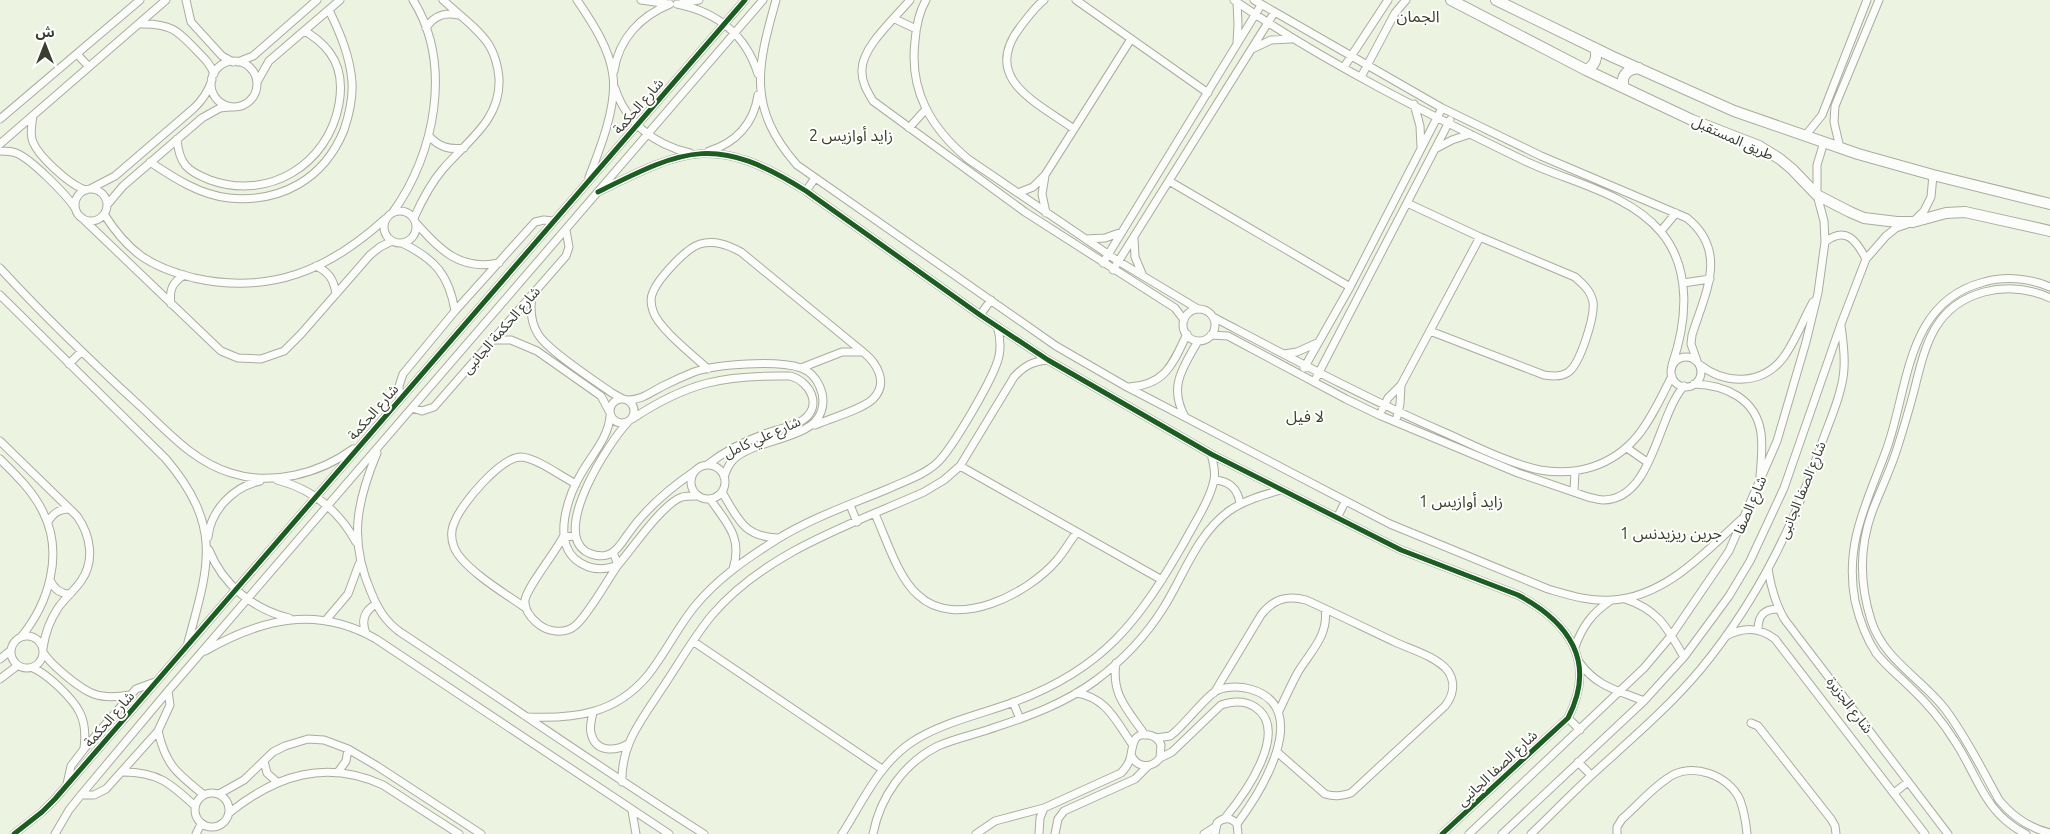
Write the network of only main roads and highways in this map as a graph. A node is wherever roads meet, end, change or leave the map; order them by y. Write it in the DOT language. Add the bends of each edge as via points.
graph roads {
  1 [pos="1451,0"];
  2 [pos="1496,0"];
  3 [pos="1595,48"];
  4 [pos="1640,68"];
  5 [pos="1586,70"];
  6 [pos="1624,88"];
  7 [pos="2050,204"];
  8 [pos="2050,231"];
  1 -- 5 [label="main road, طريق المستقبل"];
  2 -- 3 [label="main road, طريق المستقبل"];
  3 -- 4 [label="main road, طريق المستقبل"];
  3 -- 5 [label="main road" via="1595,62"];
  4 -- 6 [label="main road" via="1626,72 1622,79"];
  4 -- 7 [label="main road, طريق المستقبل" via="1734,111 1840,148 1933,176"];
  5 -- 6 [label="main road, طريق المستقبل"];
  6 -- 8 [label="main road, طريق المستقبل" via="1692,120 1759,146 1780,159 1817,194 1864,218 1913,222 1946,213 1965,212"];
}
